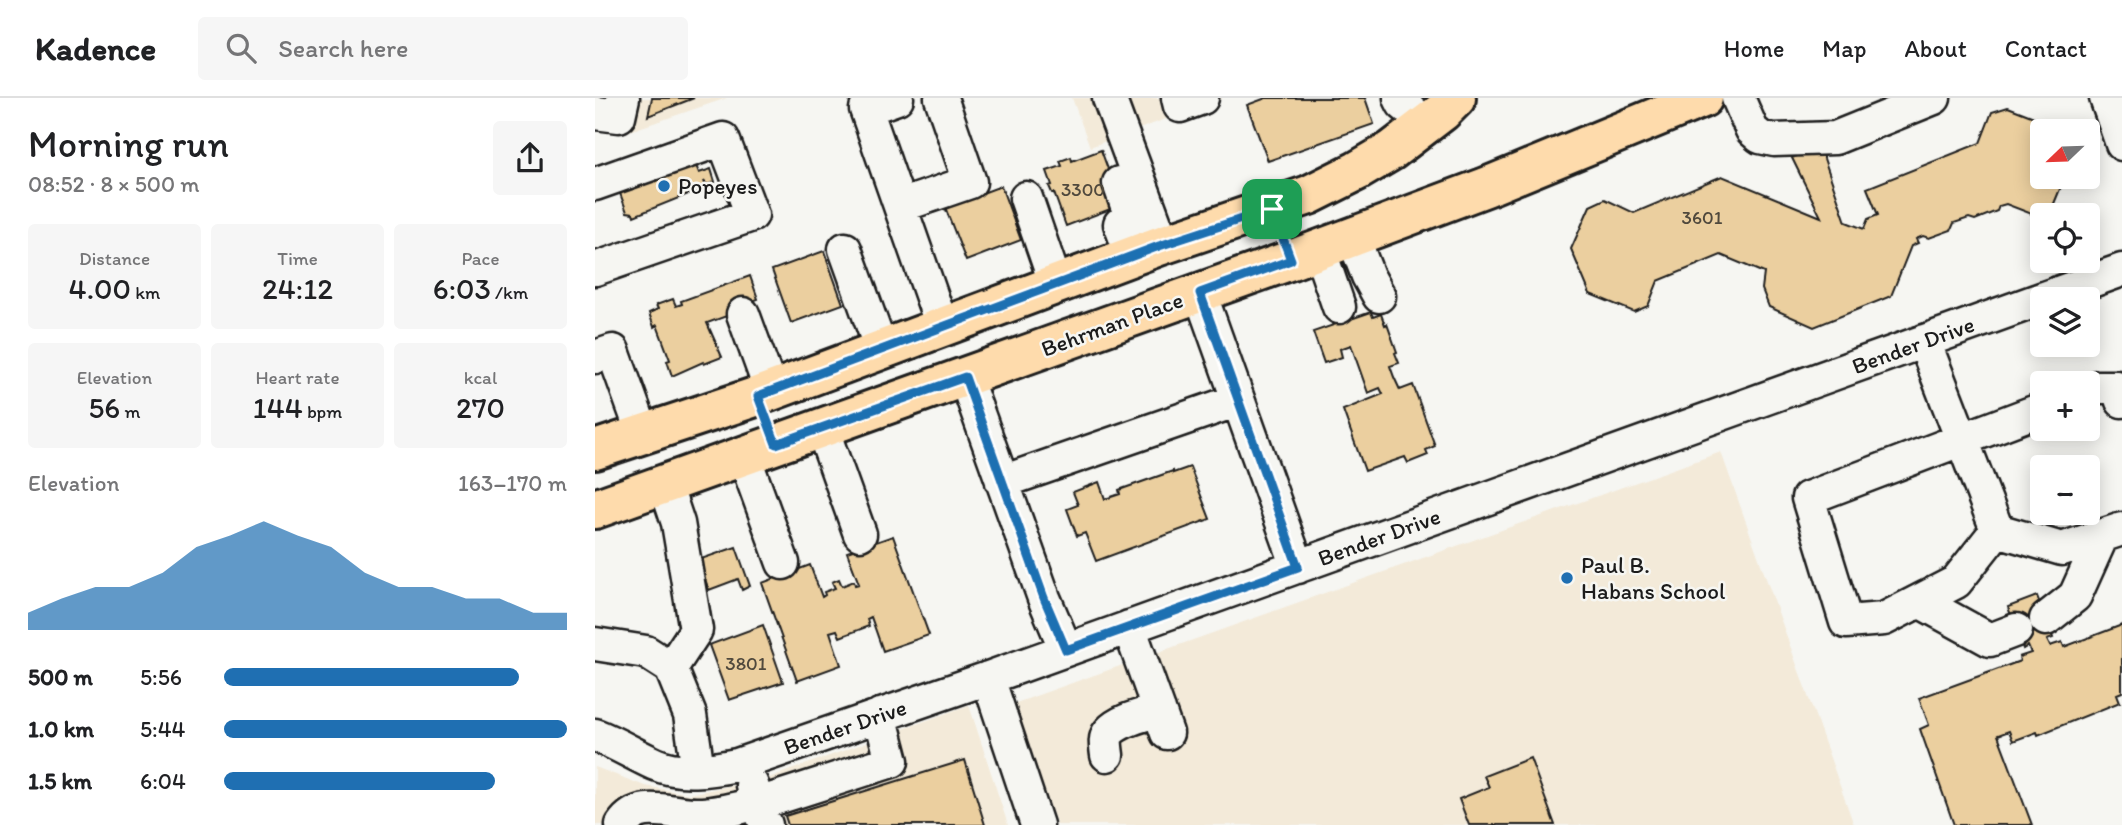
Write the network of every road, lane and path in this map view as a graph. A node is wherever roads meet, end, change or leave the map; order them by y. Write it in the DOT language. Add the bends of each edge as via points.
graph roads {
  1 [pos="623,98"];
  2 [pos="897,98"];
  3 [pos="941,98"];
  4 [pos="1109,98"];
  5 [pos="1178,98"];
  6 [pos="1202,98"];
  7 [pos="1400,98"];
  8 [pos="1456,98"];
  9 [pos="1703,98"];
  10 [pos="1738,98"];
  11 [pos="1934,98"];
  12 [pos="2110,99"];
  13 [pos="595,113"];
  14 [pos="1427,124"];
  15 [pos="2122,144"];
  16 [pos="1109,154"];
  17 [pos="595,184"];
  18 [pos="1026,198"];
  19 [pos="900,206"];
  20 [pos="1272,209"];
  21 [pos="845,249"];
  22 [pos="1321,249"];
  23 [pos="1148,250"];
  24 [pos="595,269"];
  25 [pos="2122,270"];
  26 [pos="1056,285"];
  27 [pos="1200,293"];
  28 [pos="1379,296"];
  29 [pos="1339,307"];
  30 [pos="743,314"];
  31 [pos="942,326"];
  32 [pos="1924,341"];
  33 [pos="881,349"];
  34 [pos="595,357"];
  35 [pos="965,377"];
  36 [pos="2100,387"];
  37 [pos="765,393"];
  38 [pos="1238,400"];
  39 [pos="2122,401"];
  40 [pos="2030,414"];
  41 [pos="822,428"];
  42 [pos="643,434"];
  43 [pos="1962,441"];
  44 [pos="595,450"];
  45 [pos="760,450"];
  46 [pos="1002,481"];
  47 [pos="665,484"];
  48 [pos="595,509"];
  49 [pos="1997,530"];
  50 [pos="2112,532"];
  51 [pos="860,534"];
  52 [pos="783,563"];
  53 [pos="1298,567"];
  54 [pos="1919,601"];
  55 [pos="2046,619"];
  56 [pos="1129,627"];
  57 [pos="2016,630"];
  58 [pos="595,644"];
  59 [pos="1066,650"];
  60 [pos="671,668"];
  61 [pos="988,678"];
  62 [pos="880,715"];
  63 [pos="595,735"];
  64 [pos="807,741"];
  65 [pos="1107,755"];
  66 [pos="744,762"];
  67 [pos="698,769"];
  68 [pos="821,783"];
  69 [pos="762,814"];
  70 [pos="622,825"];
  71 [pos="1037,825"];
  1 -- 13 [label="street" via="619,116"];
  2 -- 19 [label="street" via="866,109"];
  3 -- 19 [label="street" via="969,182"];
  4 -- 23 [label="street"];
  5 -- 6 [label="street" via="1181,106"];
  7 -- 14 [label="street"];
  8 -- 14 [label="main road"];
  9 -- 22 [label="main road, Behrman Place"];
  10 -- 11 [label="street" via="1752,130 1774,140 1835,138"];
  12 -- 15 [label="street"];
  14 -- 20 [label="main road" via="1357,171"];
  16 -- 23 [label="street" via="1132,220 1120,224"];
  17 -- 24 [label="street" via="723,139 753,215"];
  18 -- 26 [label="street"];
  19 -- 31 [label="street"];
  20 -- 22 [label="main road"];
  20 -- 23 [label="main road"];
  21 -- 33 [label="street"];
  22 -- 27 [label="main road, Behrman Place"];
  22 -- 28 [label="street" via="1368,276"];
  22 -- 29 [label="street"];
  23 -- 26 [label="main road"];
  25 -- 32 [label="street, Bender Drive"];
  26 -- 31 [label="main road"];
  27 -- 35 [label="main road, Behrman Place"];
  27 -- 38 [label="street"];
  30 -- 37 [label="street"];
  31 -- 33 [label="main road"];
  32 -- 43 [label="street"];
  32 -- 53 [label="street, Bender Drive"];
  33 -- 37 [label="main road"];
  34 -- 42 [label="street" via="613,351"];
  35 -- 41 [label="main road, Behrman Place"];
  35 -- 46 [label="street"];
  36 -- 39 [label="street" via="2117,387"];
  37 -- 42 [label="main road"];
  37 -- 45 [label="main road"];
  38 -- 46 [label="street"];
  38 -- 53 [label="street"];
  40 -- 43 [label="street"];
  41 -- 45 [label="main road, Behrman Place"];
  41 -- 51 [label="street"];
  42 -- 44 [label="main road"];
  43 -- 49 [label="street"];
  43 -- 54 [label="street" via="1808,498 1846,622 1884,619"];
  45 -- 47 [label="main road, Behrman Place"];
  45 -- 52 [label="street"];
  46 -- 59 [label="street"];
  47 -- 48 [label="main road, Behrman Place"];
  47 -- 60 [label="street" via="677,523 696,630"];
  49 -- 50 [label="street" via="2062,549"];
  49 -- 54 [label="street" via="1956,582"];
  50 -- 55 [label="street" via="2075,596"];
  53 -- 56 [label="street, Bender Drive"];
  54 -- 57 [label="street" via="1990,640"];
  56 -- 59 [label="street, Bender Drive"];
  56 -- 65 [label="street" via="1163,721 1119,725 1105,741"];
  58 -- 60 [label="street" via="646,652"];
  59 -- 61 [label="street, Bender Drive"];
  60 -- 67 [label="street" via="690,715"];
  61 -- 62 [label="street, Bender Drive"];
  61 -- 71 [label="street"];
  62 -- 64 [label="street, Bender Drive"];
  62 -- 68 [label="street" via="892,761"];
  63 -- 67 [label="street, Bender Drive" via="655,764"];
  64 -- 66 [label="street, Bender Drive"];
  64 -- 68 [label="street"];
  66 -- 67 [label="street, Bender Drive"];
  66 -- 69 [label="street"];
  68 -- 69 [label="street"];
  69 -- 70 [label="street" via="646,808"];
}
